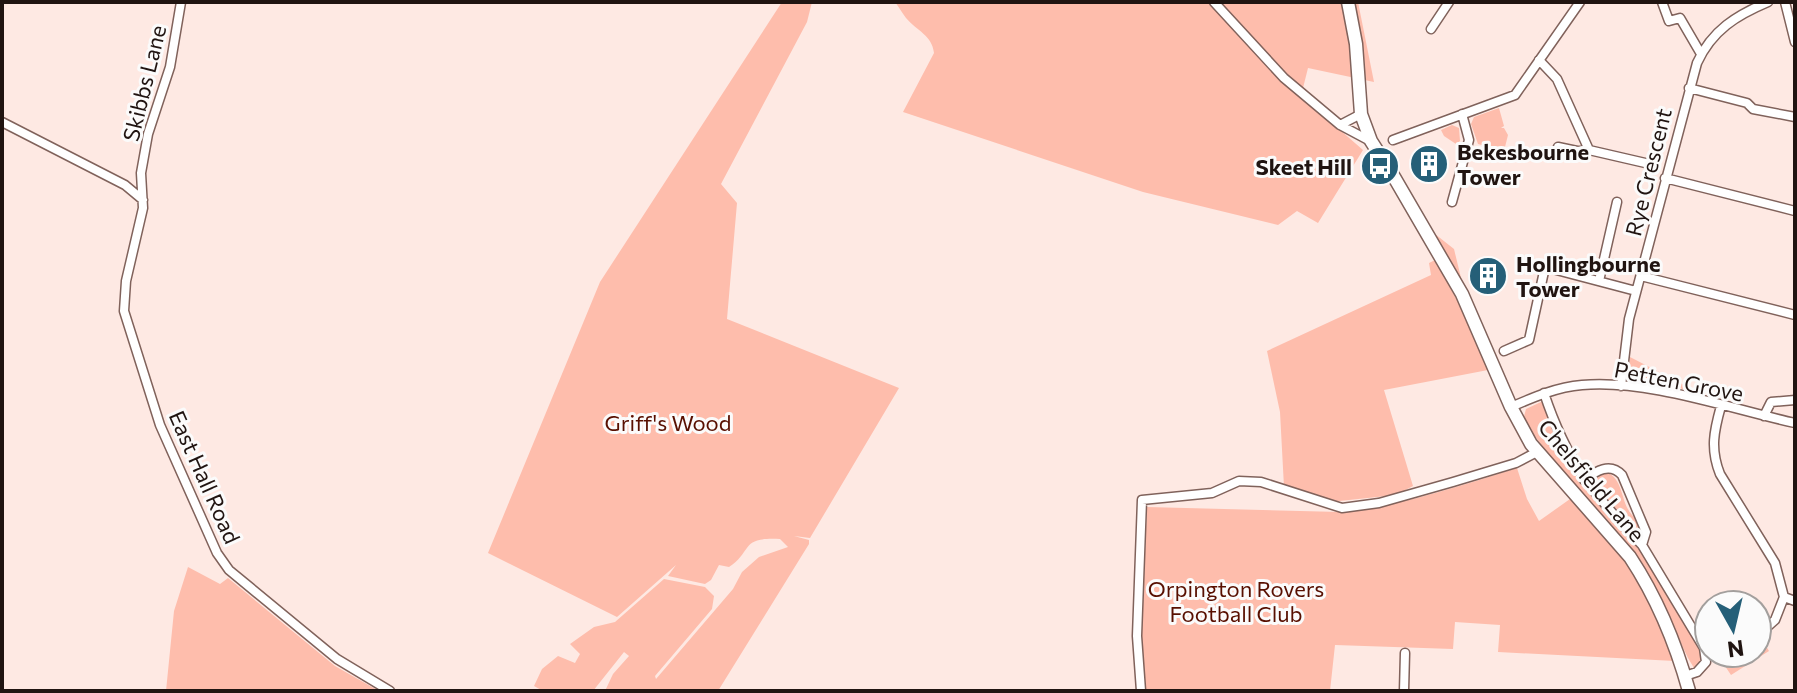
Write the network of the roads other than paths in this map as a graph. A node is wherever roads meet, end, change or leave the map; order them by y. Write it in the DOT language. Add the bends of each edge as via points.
graph roads {
  1 [pos="181,2"];
  2 [pos="1214,2"];
  3 [pos="1348,2"];
  4 [pos="1449,2"];
  5 [pos="1580,2"];
  6 [pos="1662,2"];
  7 [pos="1768,2"];
  8 [pos="1785,2"];
  9 [pos="1431,29"];
  10 [pos="1795,42"];
  11 [pos="1701,54"];
  12 [pos="1539,60"];
  13 [pos="1689,88"];
  14 [pos="1361,114"];
  15 [pos="1462,114"];
  16 [pos="1795,117"];
  17 [pos="2,122"];
  18 [pos="1340,125"];
  19 [pos="1393,140"];
  20 [pos="1371,141"];
  21 [pos="1558,147"];
  22 [pos="1589,150"];
  23 [pos="1654,165"];
  24 [pos="141,173"];
  25 [pos="1665,178"];
  26 [pos="129,187"];
  27 [pos="143,201"];
  28 [pos="1452,202"];
  29 [pos="1617,202"];
  30 [pos="1795,211"];
  31 [pos="1641,276"];
  32 [pos="1599,281"];
  33 [pos="1636,291"];
  34 [pos="1795,315"];
  35 [pos="1504,351"];
  36 [pos="1621,386"];
  37 [pos="1544,393"];
  38 [pos="1795,400"];
  39 [pos="1721,406"];
  40 [pos="1511,407"];
  41 [pos="1764,416"];
  42 [pos="1795,423"];
  43 [pos="1537,452"];
  44 [pos="1584,480"];
  45 [pos="1642,545"];
  46 [pos="1784,597"];
  47 [pos="1795,601"];
  48 [pos="1773,622"];
  49 [pos="1405,653"];
  50 [pos="1685,676"];
  51 [pos="390,691"];
  52 [pos="1141,691"];
  53 [pos="1404,691"];
  54 [pos="1689,691"];
  1 -- 24 [label="street, Skibbs Lane" via="170,67"];
  2 -- 18 [label="street" via="1284,78"];
  3 -- 14 [label="street, Chelsfield Lane"];
  4 -- 9 [label="street"];
  5 -- 12 [label="street"];
  6 -- 11 [label="street" via="1669,21 1680,18"];
  7 -- 11 [label="street, Rye Crescent" via="1728,22"];
  8 -- 10 [label="street"];
  11 -- 13 [label="street, Rye Crescent"];
  12 -- 15 [label="street" via="1515,95"];
  12 -- 22 [label="street" via="1557,79"];
  13 -- 16 [label="street"];
  13 -- 25 [label="street, Rye Crescent"];
  14 -- 18 [label="street"];
  14 -- 20 [label="street, Chelsfield Lane"];
  15 -- 19 [label="street"];
  15 -- 28 [label="street" via="1469,140"];
  17 -- 26 [label="street"];
  18 -- 20 [label="street"];
  20 -- 40 [label="street, Chelsfield Lane" via="1462,294"];
  21 -- 22 [label="street"];
  22 -- 23 [label="street"];
  24 -- 26 [label="street, Skibbs Lane"];
  24 -- 27 [label="street, Skibbs Lane"];
  25 -- 30 [label="street"];
  25 -- 31 [label="street, Rye Crescent"];
  26 -- 27 [label="street"];
  27 -- 51 [label="street, East Hall Road" via="124,311 160,425 217,553 229,570 337,659"];
  29 -- 32 [label="street"];
  31 -- 33 [label="street, Rye Crescent"];
  31 -- 34 [label="street"];
  32 -- 33 [label="street"];
  32 -- 35 [label="street" via="1545,267 1529,340"];
  33 -- 36 [label="street, Rye Crescent"];
  36 -- 37 [label="street, Petten Grove" via="1583,385"];
  36 -- 39 [label="street, Petten Grove"];
  37 -- 40 [label="street, Petten Grove"];
  37 -- 44 [label="street, Chelsfield Lane"];
  38 -- 41 [label="street" via="1771,402"];
  39 -- 41 [label="street, Petten Grove"];
  39 -- 46 [label="street" via="1714,459 1775,563"];
  40 -- 43 [label="street, Chelsfield Lane"];
  41 -- 42 [label="street, Petten Grove"];
  43 -- 50 [label="street, Chelsfield Lane" via="1630,557 1663,617"];
  43 -- 52 [label="street" via="1516,463 1379,503 1342,508 1261,482 1239,481 1212,493 1142,500 1137,636"];
  44 -- 45 [label="street, Chelsfield Lane"];
  44 -- 45 [label="street, Chelsfield Lane" via="1606,468 1617,469 1646,532"];
  45 -- 50 [label="street, Chelsfield Lane" via="1704,648 1706,662"];
  46 -- 47 [label="street"];
  46 -- 48 [label="street"];
  49 -- 53 [label="street"];
  50 -- 54 [label="street, Chelsfield Lane"];
}
